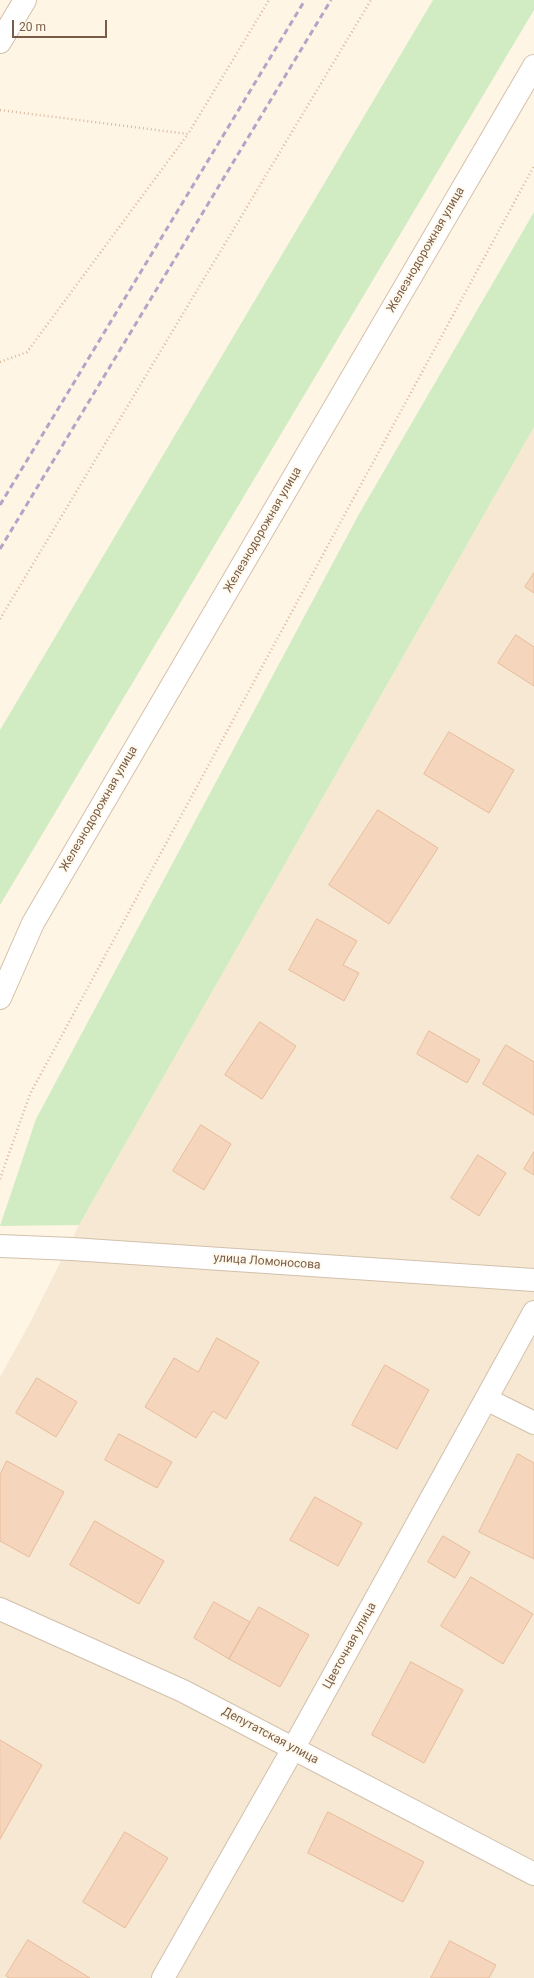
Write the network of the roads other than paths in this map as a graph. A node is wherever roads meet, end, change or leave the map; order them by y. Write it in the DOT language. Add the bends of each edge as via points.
graph roads {
  1 [pos="25,0"];
  2 [pos="0,42"];
  3 [pos="534,66"];
  4 [pos="0,998"];
  5 [pos="0,1246"];
  6 [pos="534,1280"];
  7 [pos="534,1312"];
  8 [pos="486,1399"];
  9 [pos="534,1423"];
  10 [pos="0,1609"];
  11 [pos="293,1749"];
  12 [pos="534,1874"];
  13 [pos="163,1978"];
  1 -- 2 [label="street"];
  3 -- 4 [label="street, Железнодорожная улица" via="33,923"];
  5 -- 6 [label="street, улица Ломоносова" via="80,1249"];
  7 -- 8 [label="street, Цветочная улица"];
  8 -- 9 [label="street"];
  8 -- 11 [label="street, Цветочная улица"];
  10 -- 11 [label="street, Депутатская улица" via="183,1692"];
  11 -- 12 [label="street, Депутатская улица"];
  11 -- 13 [label="street, Цветочная улица"];
}
